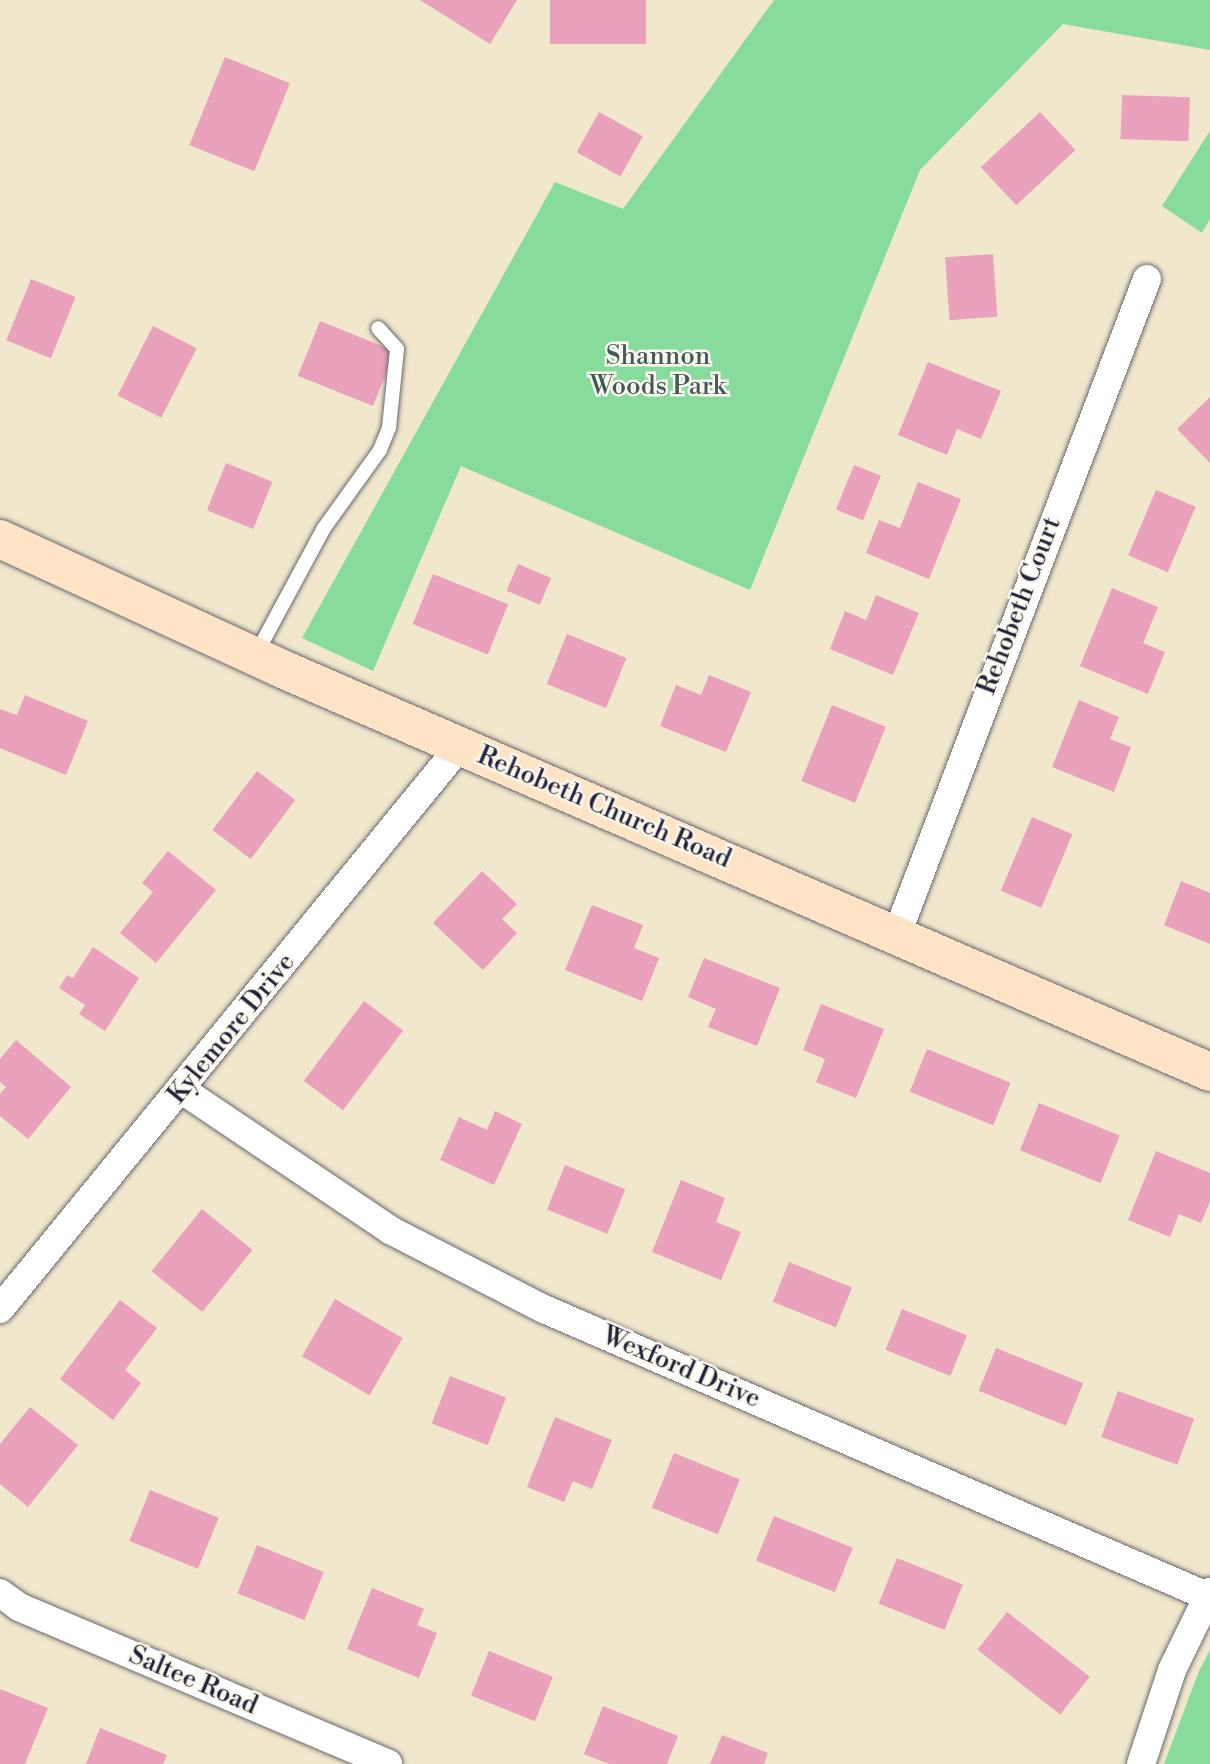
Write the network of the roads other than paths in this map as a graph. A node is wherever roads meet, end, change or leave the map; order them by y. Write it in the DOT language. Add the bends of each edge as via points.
graph roads {
  1 [pos="1147,279"];
  2 [pos="379,328"];
  3 [pos="0,539"];
  4 [pos="255,656"];
  5 [pos="460,746"];
  6 [pos="897,934"];
  7 [pos="1210,1072"];
  8 [pos="182,1090"];
  9 [pos="0,1309"];
  10 [pos="0,1593"];
  11 [pos="1209,1594"];
  12 [pos="388,1764"];
  13 [pos="1141,1764"];
  1 -- 6 [label="street, Rehobeth Court"];
  2 -- 4 [label="lane" via="397,349 389,428 380,450 324,528"];
  3 -- 4 [label="street, Rehobeth Church Road"];
  4 -- 5 [label="street, Rehobeth Church Road"];
  5 -- 6 [label="street, Rehobeth Church Road"];
  5 -- 8 [label="street, Kylemore Drive"];
  6 -- 7 [label="street, Rehobeth Church Road"];
  8 -- 9 [label="street, Kylemore Drive"];
  8 -- 11 [label="street, Wexford Drive" via="390,1230 544,1309"];
  10 -- 12 [label="street, Saltee Road" via="19,1607"];
  11 -- 13 [label="street" via="1172,1670"];
}
